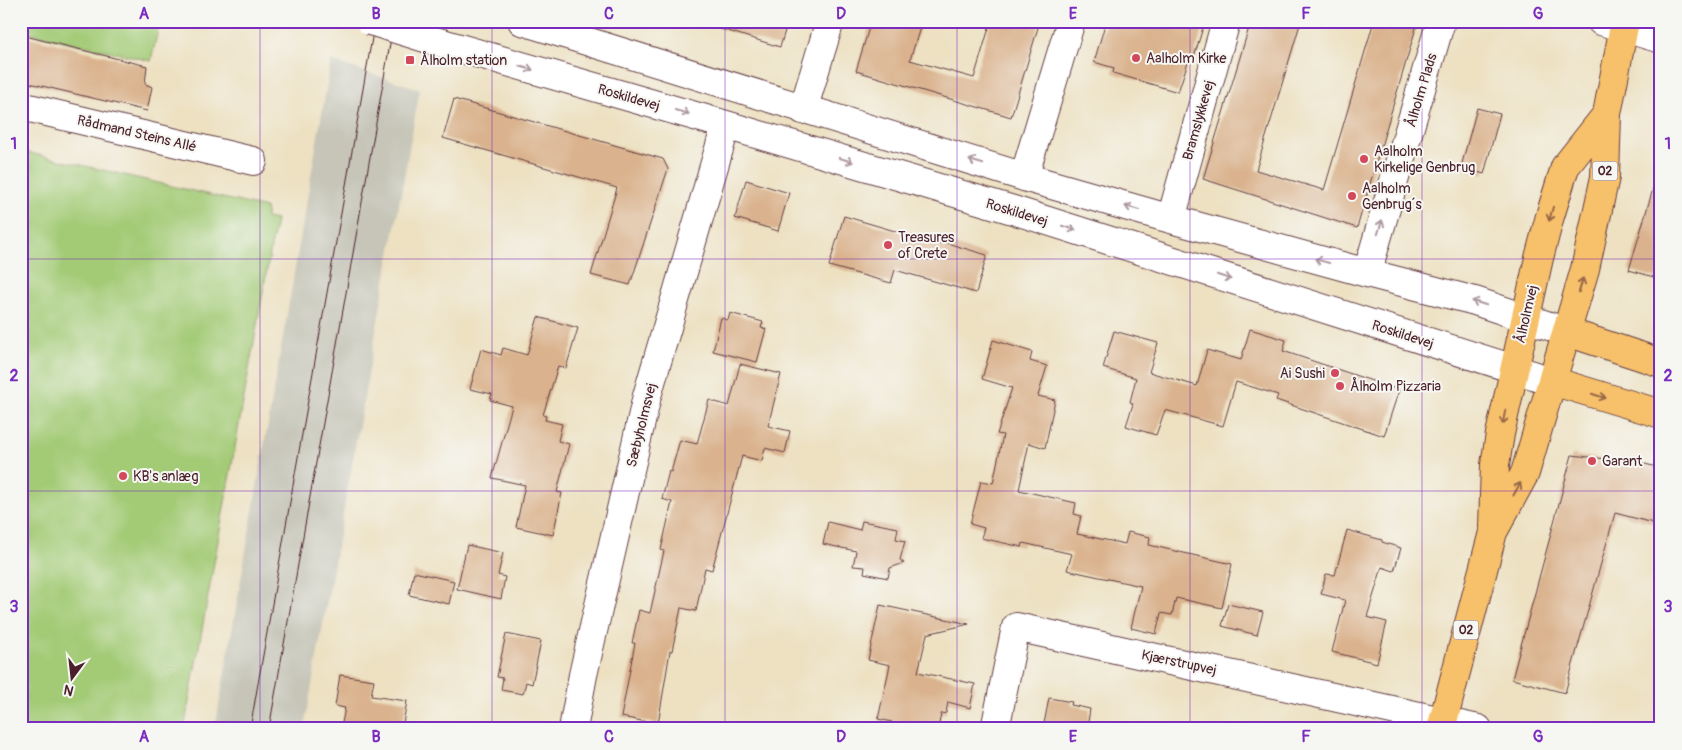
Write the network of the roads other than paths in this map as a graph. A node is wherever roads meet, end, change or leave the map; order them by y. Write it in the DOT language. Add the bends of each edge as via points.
graph roads {
  1 [pos="370,21"];
  2 [pos="830,21"];
  3 [pos="1071,21"];
  4 [pos="1226,21"];
  5 [pos="1442,21"];
  6 [pos="530,22"];
  7 [pos="1617,24"];
  8 [pos="1661,39"];
  9 [pos="21,106"];
  10 [pos="803,110"];
  11 [pos="1607,114"];
  12 [pos="726,125"];
  13 [pos="253,161"];
  14 [pos="1024,177"];
  15 [pos="1171,220"];
  16 [pos="1366,273"];
  17 [pos="1525,318"];
  18 [pos="1567,332"];
  19 [pos="1661,363"];
  20 [pos="1513,370"];
  21 [pos="1552,381"];
  22 [pos="1661,414"];
  23 [pos="1493,532"];
  24 [pos="1441,725"];
  25 [pos="572,729"];
  26 [pos="996,729"];
  27 [pos="1478,729"];
  1 -- 12 [label="street, Roskildevej, one-way, bridge"];
  2 -- 10 [label="street"];
  3 -- 14 [label="street"];
  4 -- 15 [label="street, Bramslykkevej"];
  16 -- 5 [label="street, Ålholm Plads, one-way"];
  6 -- 10 [label="street"];
  7 -- 8 [label="street"];
  7 -- 11 [label="main road, Ålholmvej / O2"];
  9 -- 13 [label="street, Rådmand Steins Allé"];
  14 -- 10 [label="street, one-way"];
  11 -- 17 [label="main road, Ålholmvej / O2, one-way" via="1565,167 1538,258"];
  18 -- 11 [label="main road, Ålholmvej / O2, one-way" via="1605,177"];
  12 -- 20 [label="street, Roskildevej, one-way" via="1013,210"];
  12 -- 25 [label="street, Sæbyholmsvej" via="646,396"];
  15 -- 14 [label="street, one-way"];
  16 -- 15 [label="street, one-way"];
  17 -- 16 [label="street, one-way" via="1475,301"];
  17 -- 18 [label="street"];
  17 -- 20 [label="main road, Ålholmvej / O2"];
  18 -- 19 [label="main road"];
  18 -- 21 [label="main road, Ålholmvej / O2"];
  20 -- 21 [label="street, Roskildevej"];
  20 -- 23 [label="main road, Ålholmvej / O2, one-way" via="1495,465"];
  21 -- 22 [label="main road, Roskildevej, one-way"];
  23 -- 21 [label="main road, Ålholmvej / O2, one-way" via="1526,473"];
  23 -- 24 [label="main road, Ålholmvej / O2"];
  24 -- 26 [label="street, Kjærstrupvej" via="1016,627"];
  24 -- 27 [label="street"];
}
